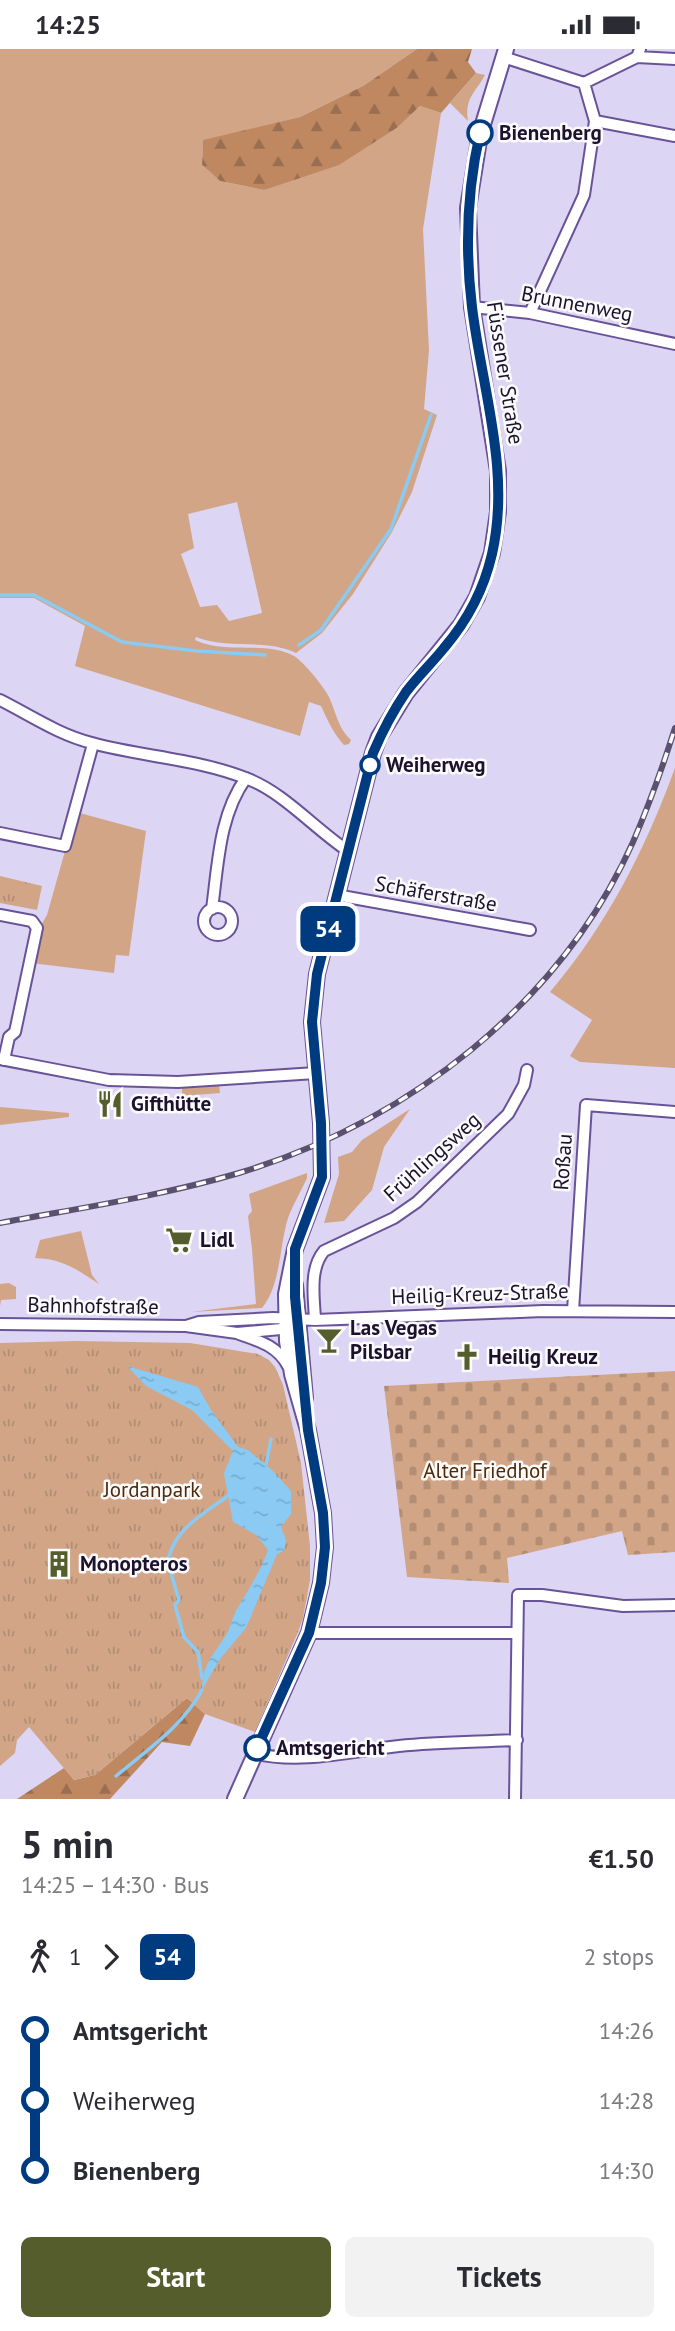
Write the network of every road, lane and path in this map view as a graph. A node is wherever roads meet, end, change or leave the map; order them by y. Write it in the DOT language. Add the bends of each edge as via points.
graph roads {
  1 [pos="504,53"];
  2 [pos="638,53"];
  3 [pos="675,59"];
  4 [pos="584,83"];
  5 [pos="595,121"];
  6 [pos="675,136"];
  7 [pos="472,307"];
  8 [pos="530,313"];
  9 [pos="675,344"];
  10 [pos="0,699"];
  11 [pos="93,744"];
  12 [pos="246,778"];
  13 [pos="0,833"];
  14 [pos="348,851"];
  15 [pos="336,895"];
  16 [pos="212,909"];
  17 [pos="0,915"];
  18 [pos="530,930"];
  19 [pos="2,1060"];
  20 [pos="527,1070"];
  21 [pos="316,1073"];
  22 [pos="675,1112"];
  23 [pos="573,1311"];
  24 [pos="675,1312"];
  25 [pos="299,1322"];
  26 [pos="0,1324"];
  27 [pos="186,1326"];
  28 [pos="237,1333"];
  29 [pos="292,1374"];
  30 [pos="308,1430"];
  31 [pos="675,1605"];
  32 [pos="309,1633"];
  33 [pos="517,1633"];
  34 [pos="517,1740"];
  35 [pos="254,1753"];
  36 [pos="235,1799"];
  37 [pos="515,1799"];
  1 -- 4 [label="street"];
  1 -- 7 [label="main road, Füssener Straße" via="480,134 470,195"];
  2 -- 3 [label="street"];
  2 -- 4 [label="street"];
  4 -- 5 [label="street"];
  5 -- 6 [label="street"];
  5 -- 8 [label="street" via="584,195"];
  7 -- 8 [label="street, Brunnenweg"];
  7 -- 14 [label="main road, Füssener Straße" via="498,471 492,553 477,597 461,625 406,693 379,737"];
  8 -- 9 [label="street, Brunnenweg"];
  10 -- 11 [label="street"];
  11 -- 12 [label="street"];
  11 -- 13 [label="street" via="65,846"];
  12 -- 14 [label="street"];
  12 -- 16 [label="street" via="236,792 222,835"];
  14 -- 15 [label="main road, Füssener Straße"];
  15 -- 18 [label="street, Schäferstraße"];
  15 -- 21 [label="main road, Füssener Straße" via="317,974 312,1022"];
  17 -- 19 [label="street" via="32,921 37,928 15,1032"];
  19 -- 21 [label="street" via="109,1080"];
  20 -- 25 [label="street, Frühlingsweg" via="508,1114 416,1202 394,1218 324,1251 317,1259"];
  21 -- 25 [label="main road, Füssener Straße" via="322,1177 295,1249 286,1294"];
  22 -- 23 [label="street, Roßau" via="586,1105"];
  23 -- 24 [label="street, Heilig-Kreuz-Straße"];
  23 -- 25 [label="street, Heilig-Kreuz-Straße"];
  25 -- 27 [label="street, Bahnhofstraße" via="199,1322"];
  25 -- 28 [label="street, Bahnhofstraße"];
  25 -- 29 [label="main road"];
  25 -- 30 [label="main road"];
  26 -- 27 [label="street, Bahnhofstraße"];
  27 -- 28 [label="street, Bahnhofstraße"];
  28 -- 29 [label="street, Bahnhofstraße" via="276,1349"];
  29 -- 30 [label="main road"];
  30 -- 32 [label="main road" via="325,1547"];
  31 -- 33 [label="street" via="623,1606 518,1595"];
  32 -- 33 [label="street"];
  32 -- 35 [label="main road"];
  33 -- 34 [label="street"];
  34 -- 35 [label="street" via="400,1746 318,1757"];
  34 -- 37 [label="street"];
  35 -- 36 [label="main road"];
}
